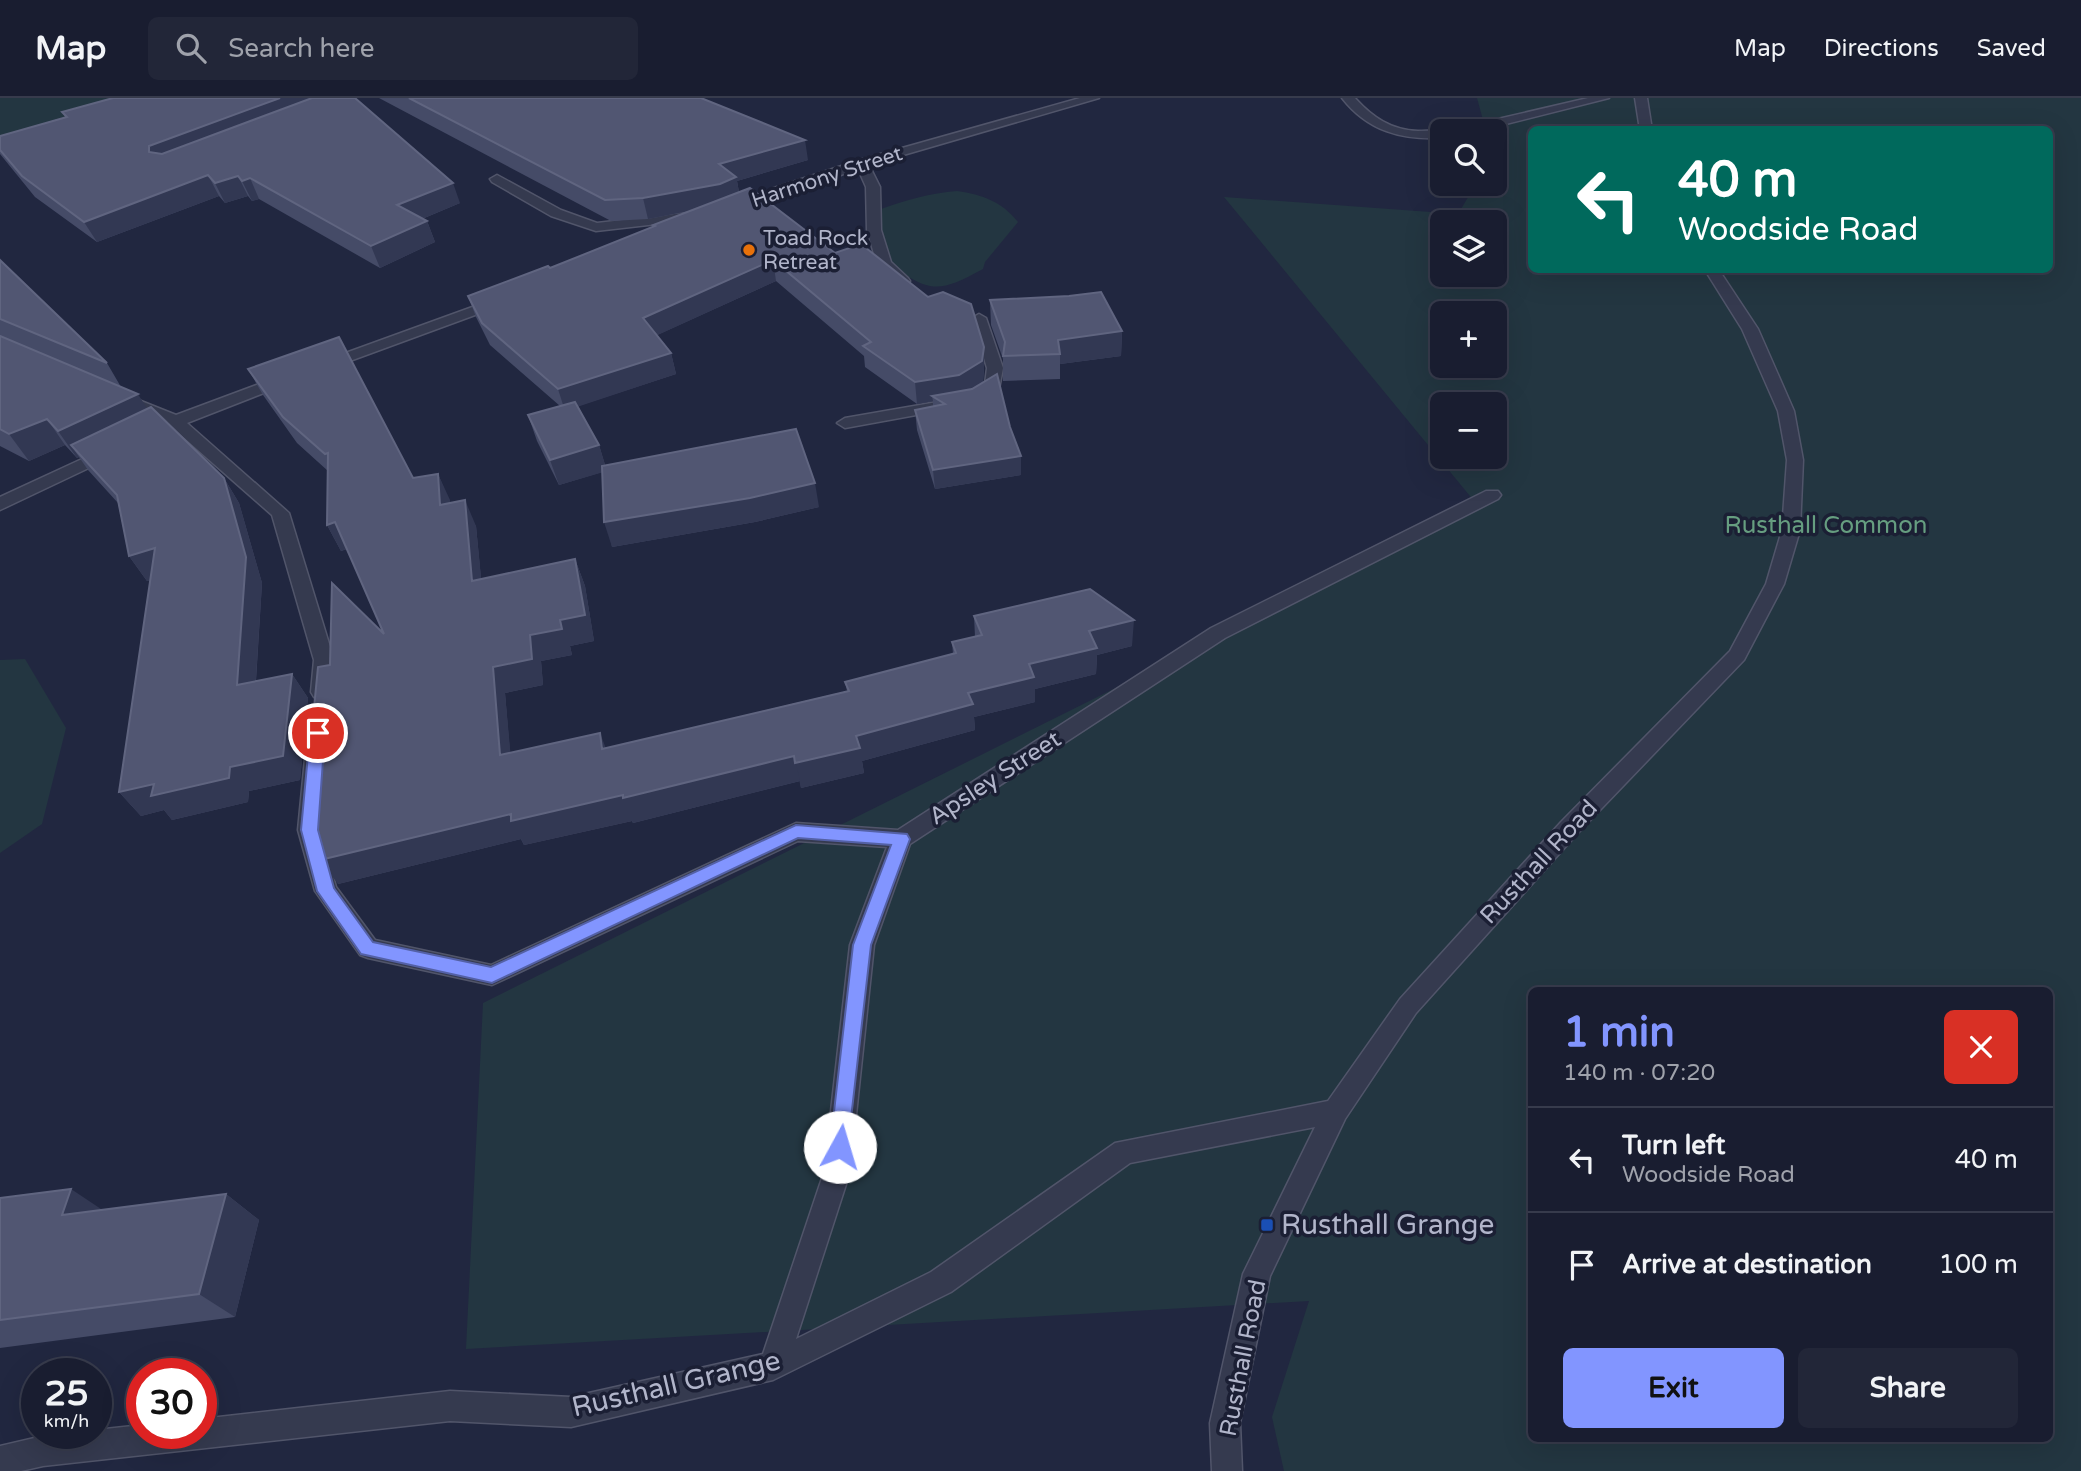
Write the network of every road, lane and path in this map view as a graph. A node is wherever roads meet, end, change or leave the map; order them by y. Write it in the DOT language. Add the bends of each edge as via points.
graph roads {
  1 [pos="1093,98"];
  2 [pos="1348,98"];
  3 [pos="1603,98"];
  4 [pos="1641,98"];
  5 [pos="1507,121"];
  6 [pos="1645,126"];
  7 [pos="1430,134"];
  8 [pos="862,164"];
  9 [pos="497,179"];
  10 [pos="713,214"];
  11 [pos="664,236"];
  12 [pos="1714,273"];
  13 [pos="915,292"];
  14 [pos="509,297"];
  15 [pos="974,316"];
  16 [pos="112,394"];
  17 [pos="174,420"];
  18 [pos="845,423"];
  19 [pos="149,432"];
  20 [pos="124,444"];
  21 [pos="1492,495"];
  22 [pos="0,504"];
  23 [pos="901,839"];
  24 [pos="1336,1111"];
  25 [pos="774,1366"];
  26 [pos="0,1461"];
  27 [pos="1227,1471"];
  1 -- 8 [label="street, Harmony Street"];
  2 -- 7 [label="street" via="1377,126 1403,135"];
  3 -- 5 [label="street"];
  4 -- 6 [label="street"];
  8 -- 10 [label="street, Harmony Street"];
  8 -- 13 [label="street" via="873,187 874,230 884,264"];
  9 -- 10 [label="street" via="556,214 596,227"];
  10 -- 11 [label="street, Harmony Street"];
  12 -- 24 [label="street, Rusthall Road" via="1750,329 1786,411 1795,460 1791,530 1775,584 1737,655 1569,828 1408,1006"];
  14 -- 17 [label="street"];
  15 -- 18 [label="street" via="995,368 993,386 960,404"];
  16 -- 17 [label="street"];
  17 -- 19 [label="street"];
  17 -- 23 [label="street" via="280,513 324,660 309,830 326,891 368,948 492,975 796,832"];
  20 -- 22 [label="street"];
  21 -- 23 [label="street, Apsley Street" via="1218,634"];
  23 -- 25 [label="street, Apsley Street" via="862,945 837,1172"];
  24 -- 25 [label="street, Rusthall Grange" via="1124,1152 941,1282"];
  24 -- 27 [label="street, Rusthall Road" via="1257,1274 1225,1423"];
  25 -- 26 [label="street, Rusthall Grange" via="571,1412 450,1406 43,1451"];
}
